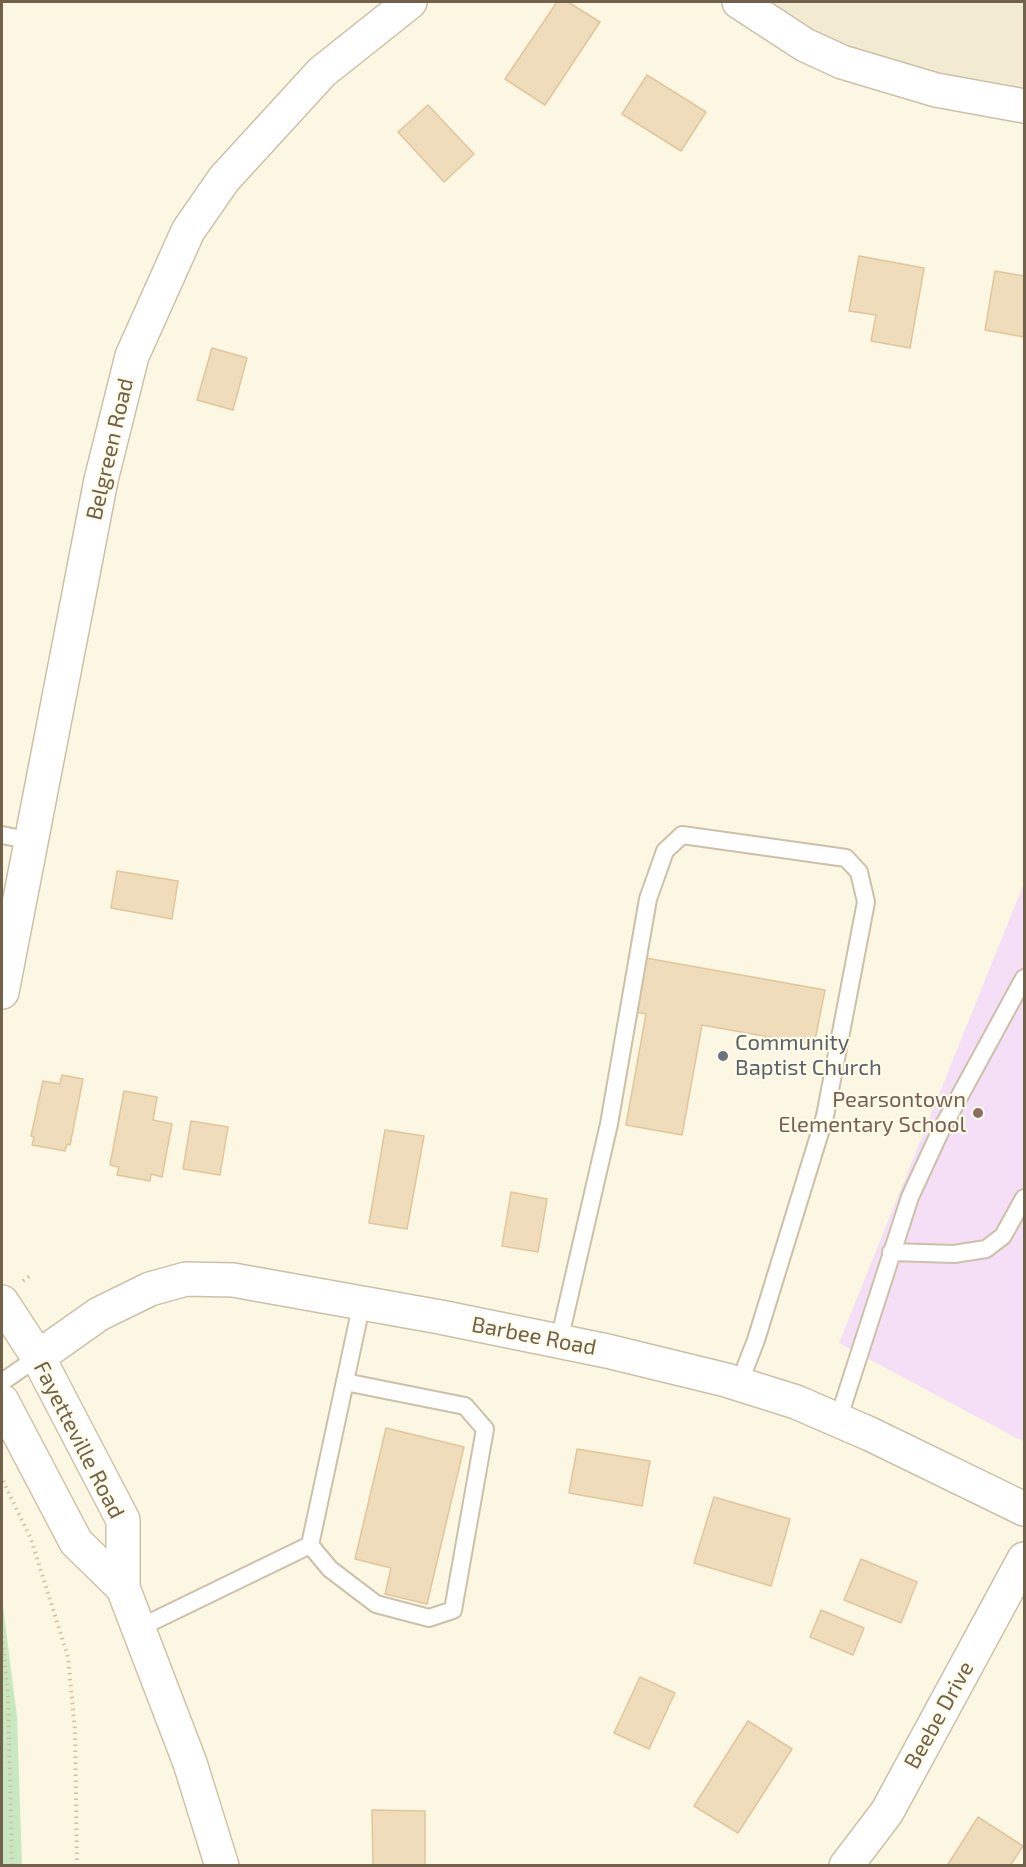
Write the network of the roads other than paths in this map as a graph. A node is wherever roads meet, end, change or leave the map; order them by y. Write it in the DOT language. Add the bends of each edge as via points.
graph roads {
  1 [pos="410,2"];
  2 [pos="739,2"];
  3 [pos="1024,106"];
  4 [pos="16,838"];
  5 [pos="1024,978"];
  6 [pos="2,992"];
  7 [pos="1024,1198"];
  8 [pos="891,1252"];
  9 [pos="2,1302"];
  10 [pos="362,1302"];
  11 [pos="559,1341"];
  12 [pos="38,1357"];
  13 [pos="2,1382"];
  14 [pos="345,1382"];
  15 [pos="739,1384"];
  16 [pos="2,1401"];
  17 [pos="838,1420"];
  18 [pos="1024,1509"];
  19 [pos="309,1545"];
  20 [pos="1024,1559"];
  21 [pos="123,1588"];
  22 [pos="139,1628"];
  23 [pos="222,1866"];
  24 [pos="846,1866"];
  1 -- 4 [label="street, Belgreen Road" via="352,45 284,111 205,203 169,269 123,386"];
  2 -- 3 [label="street" via="805,45 843,62 936,90"];
  4 -- 6 [label="street, Belgreen Road"];
  5 -- 8 [label="lane" via="940,1132 910,1197"];
  7 -- 8 [label="lane" via="1003,1236 986,1249 954,1254"];
  8 -- 17 [label="lane"];
  9 -- 12 [label="street, Fayetteville Road"];
  10 -- 11 [label="street, Barbee Road"];
  10 -- 12 [label="street, Barbee Road" via="233,1280 168,1282 99,1314"];
  10 -- 14 [label="lane"];
  11 -- 15 [label="street, Barbee Road"];
  11 -- 15 [label="lane" via="609,1124 648,899 665,851 682,834 846,858 859,872 866,902 825,1116"];
  12 -- 13 [label="lane"];
  12 -- 21 [label="street, Fayetteville Road" via="123,1520"];
  14 -- 19 [label="lane"];
  14 -- 19 [label="lane" via="465,1407 485,1429 453,1610 429,1618 376,1604 330,1569"];
  15 -- 17 [label="street, Barbee Road"];
  16 -- 21 [label="street, Fayetteville Road" via="76,1542"];
  17 -- 18 [label="street, Barbee Road"];
  19 -- 22 [label="lane"];
  20 -- 24 [label="street, Beebe Drive" via="887,1812"];
  21 -- 22 [label="street, Fayetteville Road"];
  22 -- 23 [label="street, Fayetteville Road" via="190,1763"];
}
